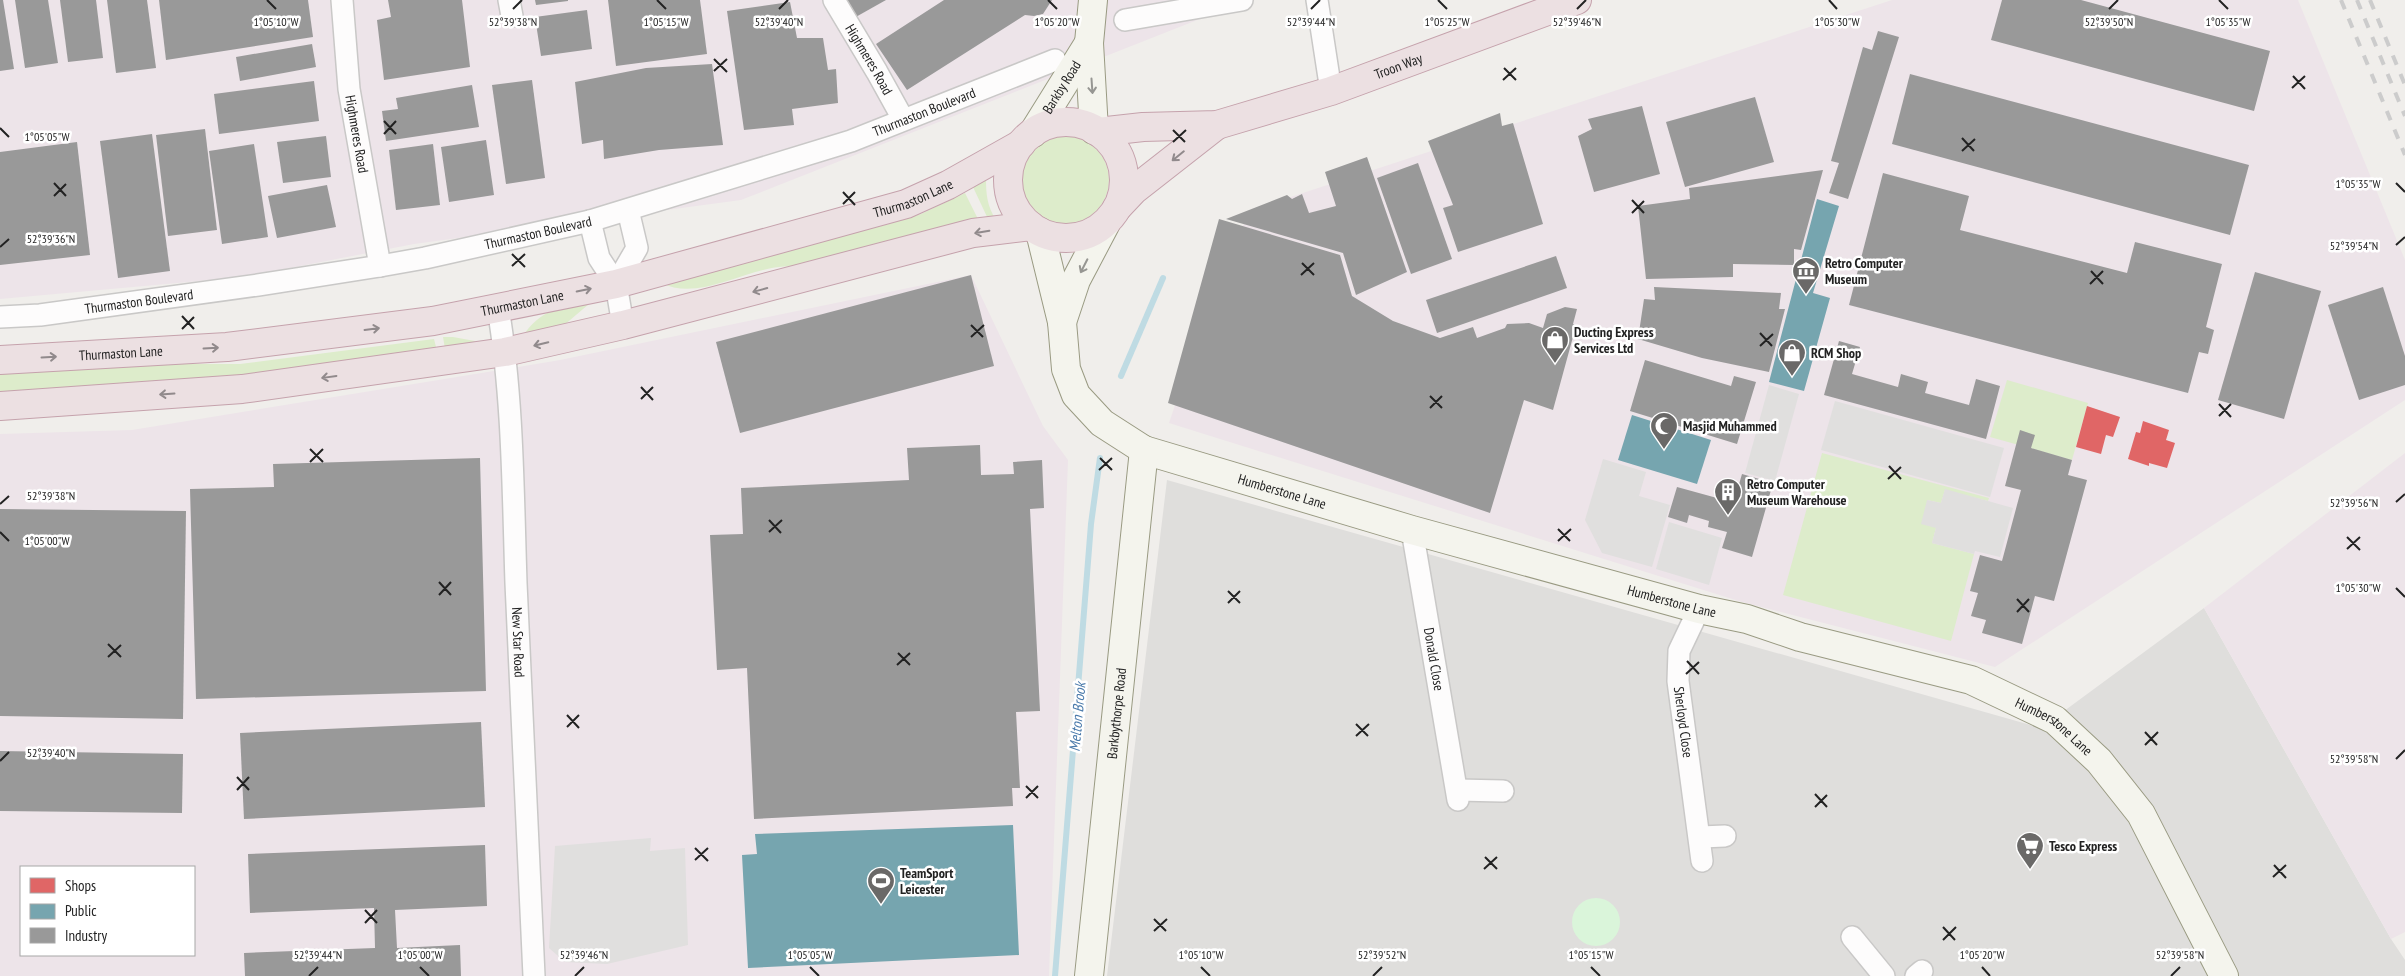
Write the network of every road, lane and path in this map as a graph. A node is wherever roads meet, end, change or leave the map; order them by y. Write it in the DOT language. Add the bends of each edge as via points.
graph roads {
  1 [pos="342,0"];
  2 [pos="834,0"];
  3 [pos="1094,0"];
  4 [pos="1242,0"];
  5 [pos="1317,0"];
  6 [pos="1577,0"];
  7 [pos="1125,20"];
  8 [pos="1089,43"];
  9 [pos="1055,60"];
  10 [pos="1331,91"];
  11 [pos="903,119"];
  12 [pos="1216,125"];
  13 [pos="1096,131"];
  14 [pos="1027,138"];
  15 [pos="628,210"];
  16 [pos="1111,215"];
  17 [pos="590,221"];
  18 [pos="1035,229"];
  19 [pos="380,266"];
  20 [pos="616,284"];
  21 [pos="498,308"];
  22 [pos="0,317"];
  23 [pos="1062,322"];
  24 [pos="623,325"];
  25 [pos="505,352"];
  26 [pos="0,360"];
  27 [pos="0,406"];
  28 [pos="1144,450"];
  29 [pos="1412,530"];
  30 [pos="1699,608"];
  31 [pos="1503,791"];
  32 [pos="1724,836"];
  33 [pos="1701,837"];
  34 [pos="1702,861"];
  35 [pos="1852,937"];
  36 [pos="534,976"];
  37 [pos="1089,976"];
  38 [pos="1884,976"];
  39 [pos="2224,976"];
  1 -- 19 [label="street, Highmeres Road" via="349,89"];
  2 -- 11 [label="street, Highmeres Road"];
  3 -- 8 [label="street, Barkby Road"];
  4 -- 7 [label="street"];
  5 -- 10 [label="street"];
  6 -- 10 [label="highway, Troon Way"];
  8 -- 13 [label="street, Barkby Road, one-way"];
  8 -- 14 [label="street, Barkby Road"];
  9 -- 11 [label="street, Thurmaston Boulevard"];
  10 -- 12 [label="highway, Troon Way"];
  11 -- 15 [label="street, Thurmaston Boulevard" via="851,141"];
  12 -- 13 [label="highway, Troon Way"];
  12 -- 16 [label="highway, Troon Way, one-way" via="1134,190"];
  13 -- 14 [label="highway" via="1073,123 1059,123"];
  13 -- 16 [label="highway" via="1111,144 1122,167 1123,192"];
  14 -- 18 [label="highway" via="1012,160 1008,178 1010,196 1018,213"];
  14 -- 20 [label="highway, Thurmaston Lane" via="948,185 906,204"];
  15 -- 17 [label="street, Thurmaston Boulevard"];
  15 -- 20 [label="street" via="637,248"];
  16 -- 18 [label="highway" via="1091,232 1074,238 1057,238"];
  16 -- 23 [label="street, Humberstone Lane, one-way" via="1076,280"];
  17 -- 19 [label="street, Thurmaston Boulevard"];
  17 -- 20 [label="street" via="599,258"];
  18 -- 23 [label="street, Humberstone Lane"];
  18 -- 24 [label="highway, one-way" via="973,233"];
  19 -- 22 [label="street, Thurmaston Boulevard" via="258,286 40,315"];
  21 -- 20 [label="highway, Thurmaston Lane, one-way"];
  20 -- 24 [label="street"];
  21 -- 25 [label="street, New Star Road"];
  26 -- 21 [label="highway, Thurmaston Lane, one-way" via="227,347 433,322"];
  23 -- 28 [label="street, Humberstone Lane" via="1066,369 1076,395 1102,422"];
  24 -- 25 [label="highway, one-way"];
  25 -- 27 [label="highway, one-way" via="242,389"];
  25 -- 36 [label="street, New Star Road"];
  28 -- 29 [label="street, Humberstone Lane"];
  28 -- 37 [label="street, Barkbythorpe Road"];
  29 -- 30 [label="street, Humberstone Lane"];
  29 -- 31 [label="street, Donald Close" via="1458,795"];
  30 -- 33 [label="street, Sherloyd Close" via="1678,651 1678,681"];
  30 -- 39 [label="street, Humberstone Lane" via="1971,680 2055,720 2099,761 2141,814"];
  32 -- 33 [label="street"];
  33 -- 34 [label="street, Sherloyd Close"];
  35 -- 38 [label="street"];
}
